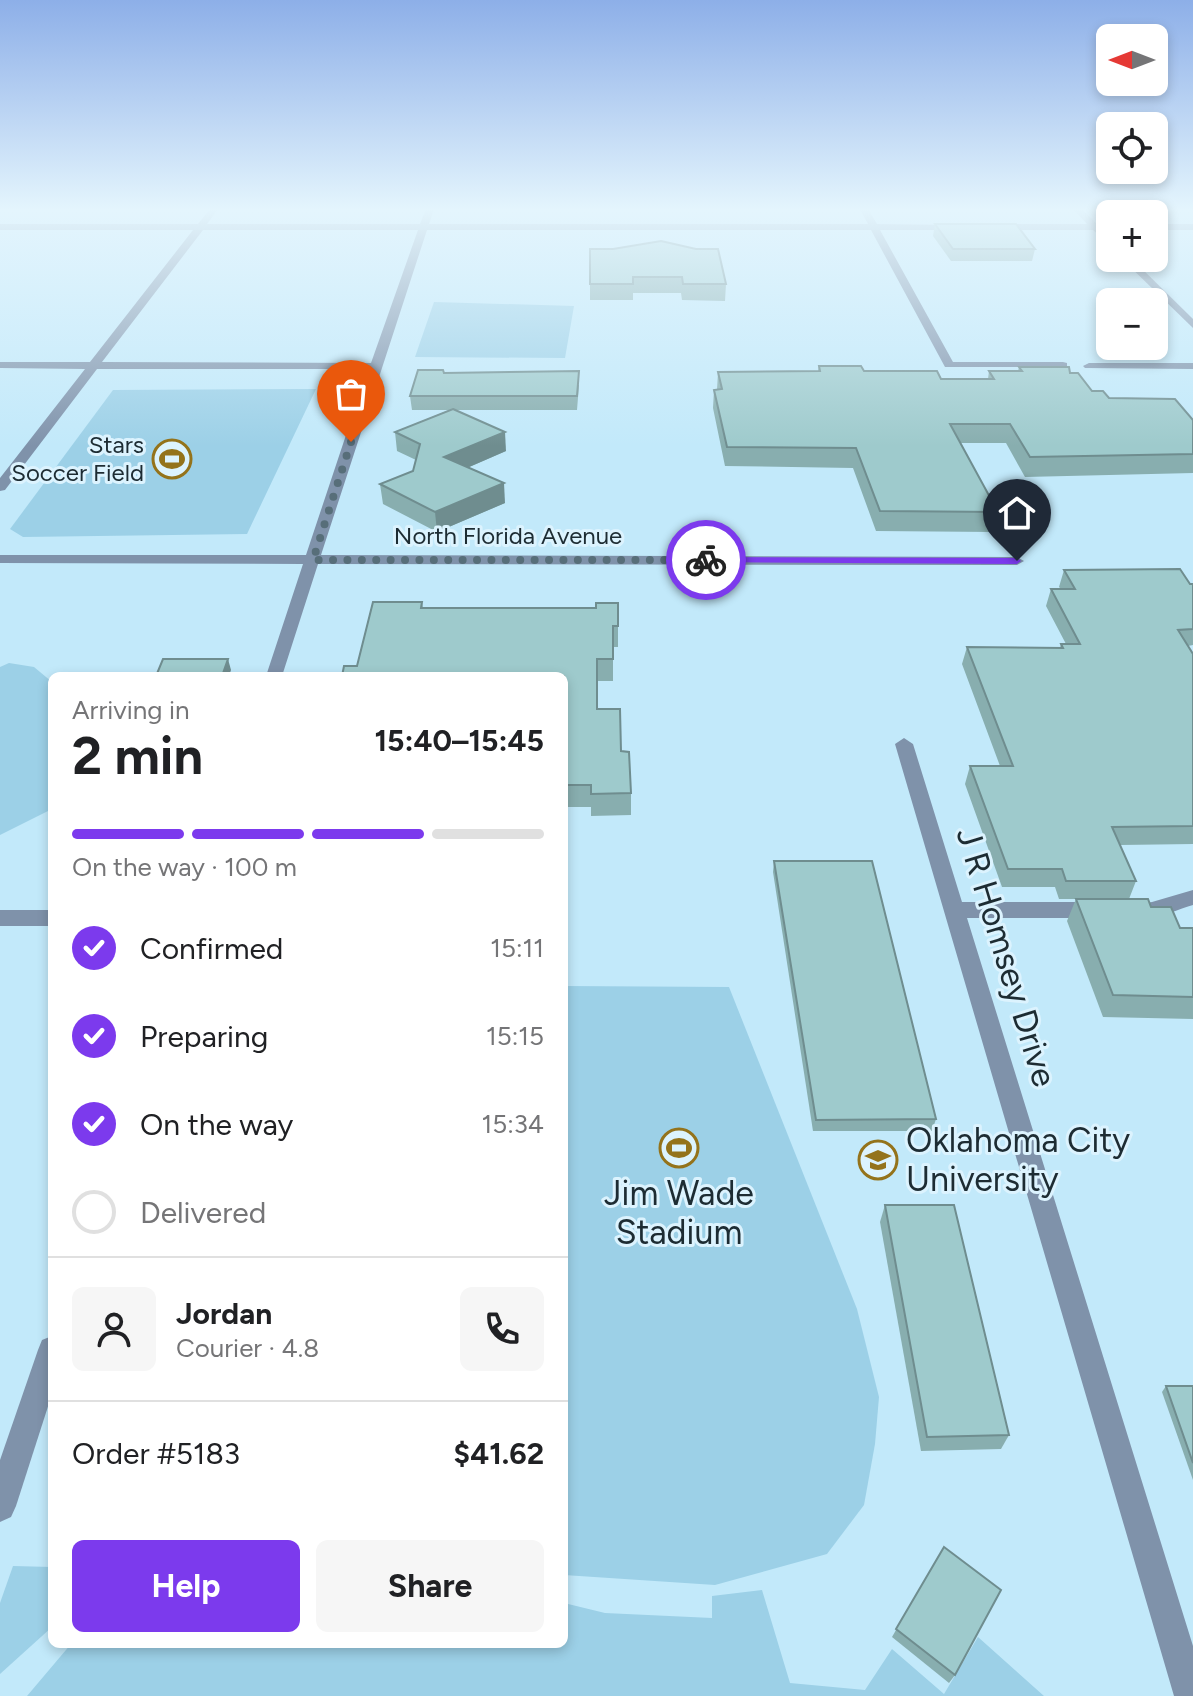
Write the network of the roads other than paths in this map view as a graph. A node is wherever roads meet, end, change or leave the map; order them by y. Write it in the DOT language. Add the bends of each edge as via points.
graph roads {
  1 [pos="152,288"];
  2 [pos="402,288"];
  3 [pos="907,288"];
  4 [pos="1156,288"];
  5 [pos="1193,325"];
  6 [pos="0,365"];
  7 [pos="93,365"];
  8 [pos="1063,365"];
  9 [pos="375,366"];
  10 [pos="1089,366"];
  11 [pos="1193,366"];
  12 [pos="0,487"];
  13 [pos="0,559"];
  14 [pos="313,560"];
  15 [pos="1017,561"];
  16 [pos="275,672"];
  17 [pos="904,744"];
  18 [pos="1193,897"];
  19 [pos="956,910"];
  20 [pos="0,918"];
  21 [pos="48,918"];
  22 [pos="48,1362"];
  23 [pos="0,1506"];
  24 [pos="1191,1696"];
  1 -- 7 [label="street"];
  2 -- 9 [label="street"];
  3 -- 8 [label="street" via="949,365"];
  4 -- 5 [label="street"];
  6 -- 7 [label="street"];
  7 -- 9 [label="street"];
  7 -- 12 [label="street"];
  9 -- 14 [label="street"];
  10 -- 11 [label="street"];
  13 -- 14 [label="street, North Florida Avenue"];
  14 -- 15 [label="street, North Florida Avenue"];
  14 -- 16 [label="street"];
  17 -- 19 [label="street, J R Homsey Drive"];
  18 -- 19 [label="street" via="1152,910"];
  19 -- 24 [label="street, J R Homsey Drive"];
  20 -- 21 [label="street"];
  22 -- 23 [label="street"];
}
